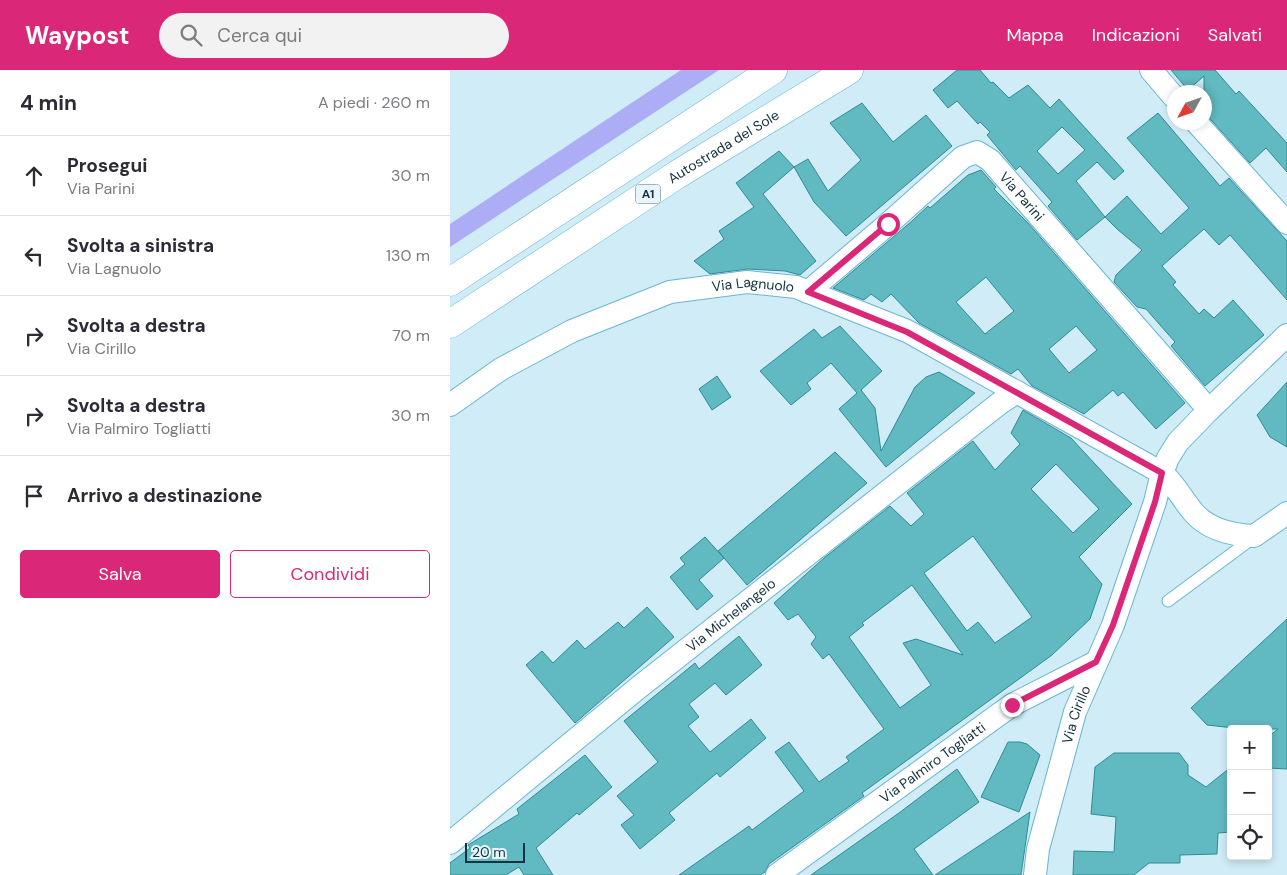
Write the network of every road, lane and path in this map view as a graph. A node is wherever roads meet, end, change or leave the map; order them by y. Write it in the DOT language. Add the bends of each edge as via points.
graph roads {
  1 [pos="773,70"];
  2 [pos="849,70"];
  3 [pos="1151,70"];
  4 [pos="1167,89"];
  5 [pos="1203,130"];
  6 [pos="1287,223"];
  7 [pos="450,282"];
  8 [pos="808,292"];
  9 [pos="450,324"];
  10 [pos="1287,335"];
  11 [pos="1017,392"];
  12 [pos="450,405"];
  13 [pos="1209,410"];
  14 [pos="1162,473"];
  15 [pos="1287,514"];
  16 [pos="1254,536"];
  17 [pos="1168,601"];
  18 [pos="1096,662"];
  19 [pos="450,843"];
  20 [pos="777,875"];
  21 [pos="1035,875"];
  1 -- 7 [label="highway, A1"];
  2 -- 9 [label="highway, Autostrada del Sole / A1" via="678,174"];
  3 -- 4 [label="street"];
  5 -- 6 [label="street"];
  8 -- 11 [label="street, Via Lagnuolo" via="907,332"];
  8 -- 12 [label="street, Via Lagnuolo" via="747,282 670,292 572,331 501,369"];
  8 -- 13 [label="street, Via Parini" via="963,157 977,152 990,160"];
  10 -- 13 [label="street, Via Cirillo"];
  11 -- 14 [label="street, Via Lagnuolo"];
  11 -- 19 [label="street, Via Michelangelo" via="638,688"];
  13 -- 14 [label="street, Via Cirillo" via="1178,442"];
  14 -- 16 [label="street" via="1194,514 1211,526 1232,535"];
  14 -- 18 [label="street, Via Cirillo" via="1113,625"];
  15 -- 16 [label="street"];
  16 -- 17 [label="lane"];
  18 -- 20 [label="street, Via Palmiro Togliatti" via="1012,705"];
  18 -- 21 [label="street, Via Cirillo" via="1075,712 1038,849"];
}
